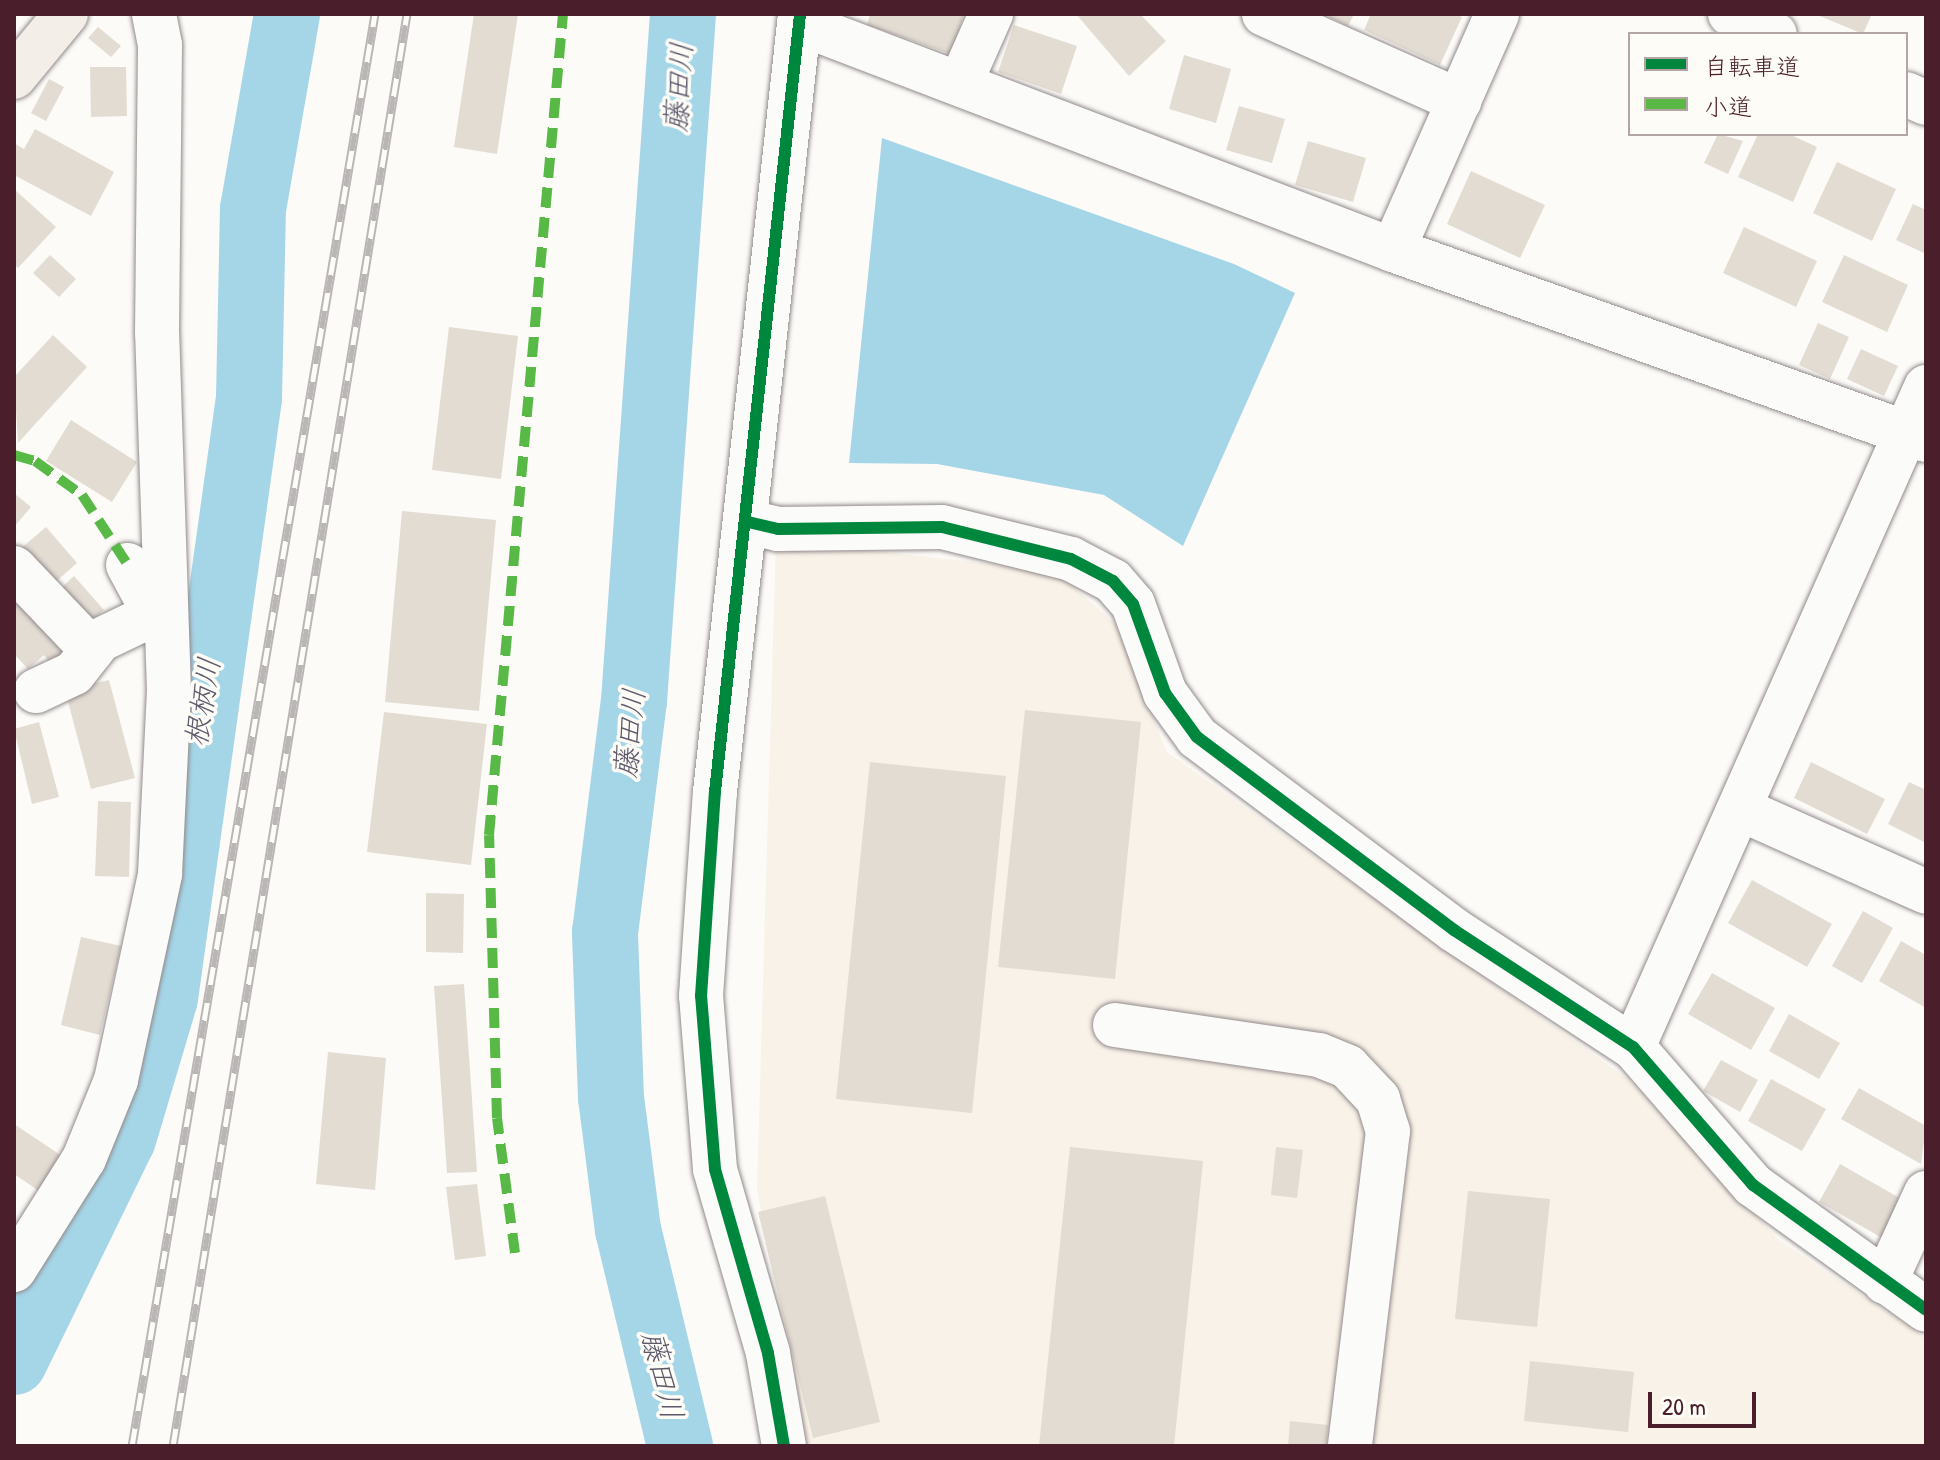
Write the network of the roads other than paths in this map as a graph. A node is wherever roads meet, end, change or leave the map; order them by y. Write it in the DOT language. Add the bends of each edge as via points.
graph roads {
  1 [pos="66,14"];
  2 [pos="154,14"];
  3 [pos="991,14"];
  4 [pos="1264,14"];
  5 [pos="1497,14"];
  6 [pos="1730,14"];
  7 [pos="800,18"];
  8 [pos="1770,32"];
  9 [pos="14,77"];
  10 [pos="960,84"];
  11 [pos="1459,101"];
  12 [pos="1393,250"];
  13 [pos="1926,387"];
  14 [pos="1915,436"];
  15 [pos="748,522"];
  16 [pos="128,565"];
  17 [pos="14,568"];
  18 [pos="158,624"];
  19 [pos="92,650"];
  20 [pos="36,691"];
  21 [pos="1740,809"];
  22 [pos="1926,892"];
  23 [pos="1115,1025"];
  24 [pos="1633,1047"];
  25 [pos="1926,1193"];
  26 [pos="14,1270"];
  27 [pos="1885,1282"];
  28 [pos="1926,1310"];
  29 [pos="784,1446"];
  30 [pos="1350,1446"];
  1 -- 9 [label="main road"];
  2 -- 18 [label="street" via="160,45"];
  3 -- 10 [label="street"];
  4 -- 11 [label="street"];
  5 -- 11 [label="street"];
  6 -- 8 [label="street"];
  7 -- 10 [label="street"];
  7 -- 15 [label="street"];
  10 -- 12 [label="street"];
  11 -- 12 [label="street"];
  12 -- 14 [label="street"];
  13 -- 14 [label="street"];
  14 -- 21 [label="street"];
  15 -- 24 [label="street" via="778,529 942,527 1097,571 1133,604 1165,693 1197,737 1454,930"];
  15 -- 29 [label="street" via="701,996 715,1169 768,1353"];
  16 -- 18 [label="street"];
  17 -- 19 [label="street"];
  18 -- 19 [label="street"];
  18 -- 26 [label="street" via="160,874 133,1019 84,1159"];
  19 -- 20 [label="street" via="74,673"];
  21 -- 22 [label="street"];
  21 -- 24 [label="street"];
  23 -- 30 [label="street" via="1319,1055 1348,1067 1378,1099 1388,1131"];
  24 -- 27 [label="street" via="1753,1185"];
  25 -- 27 [label="street"];
  27 -- 28 [label="street"];
}
